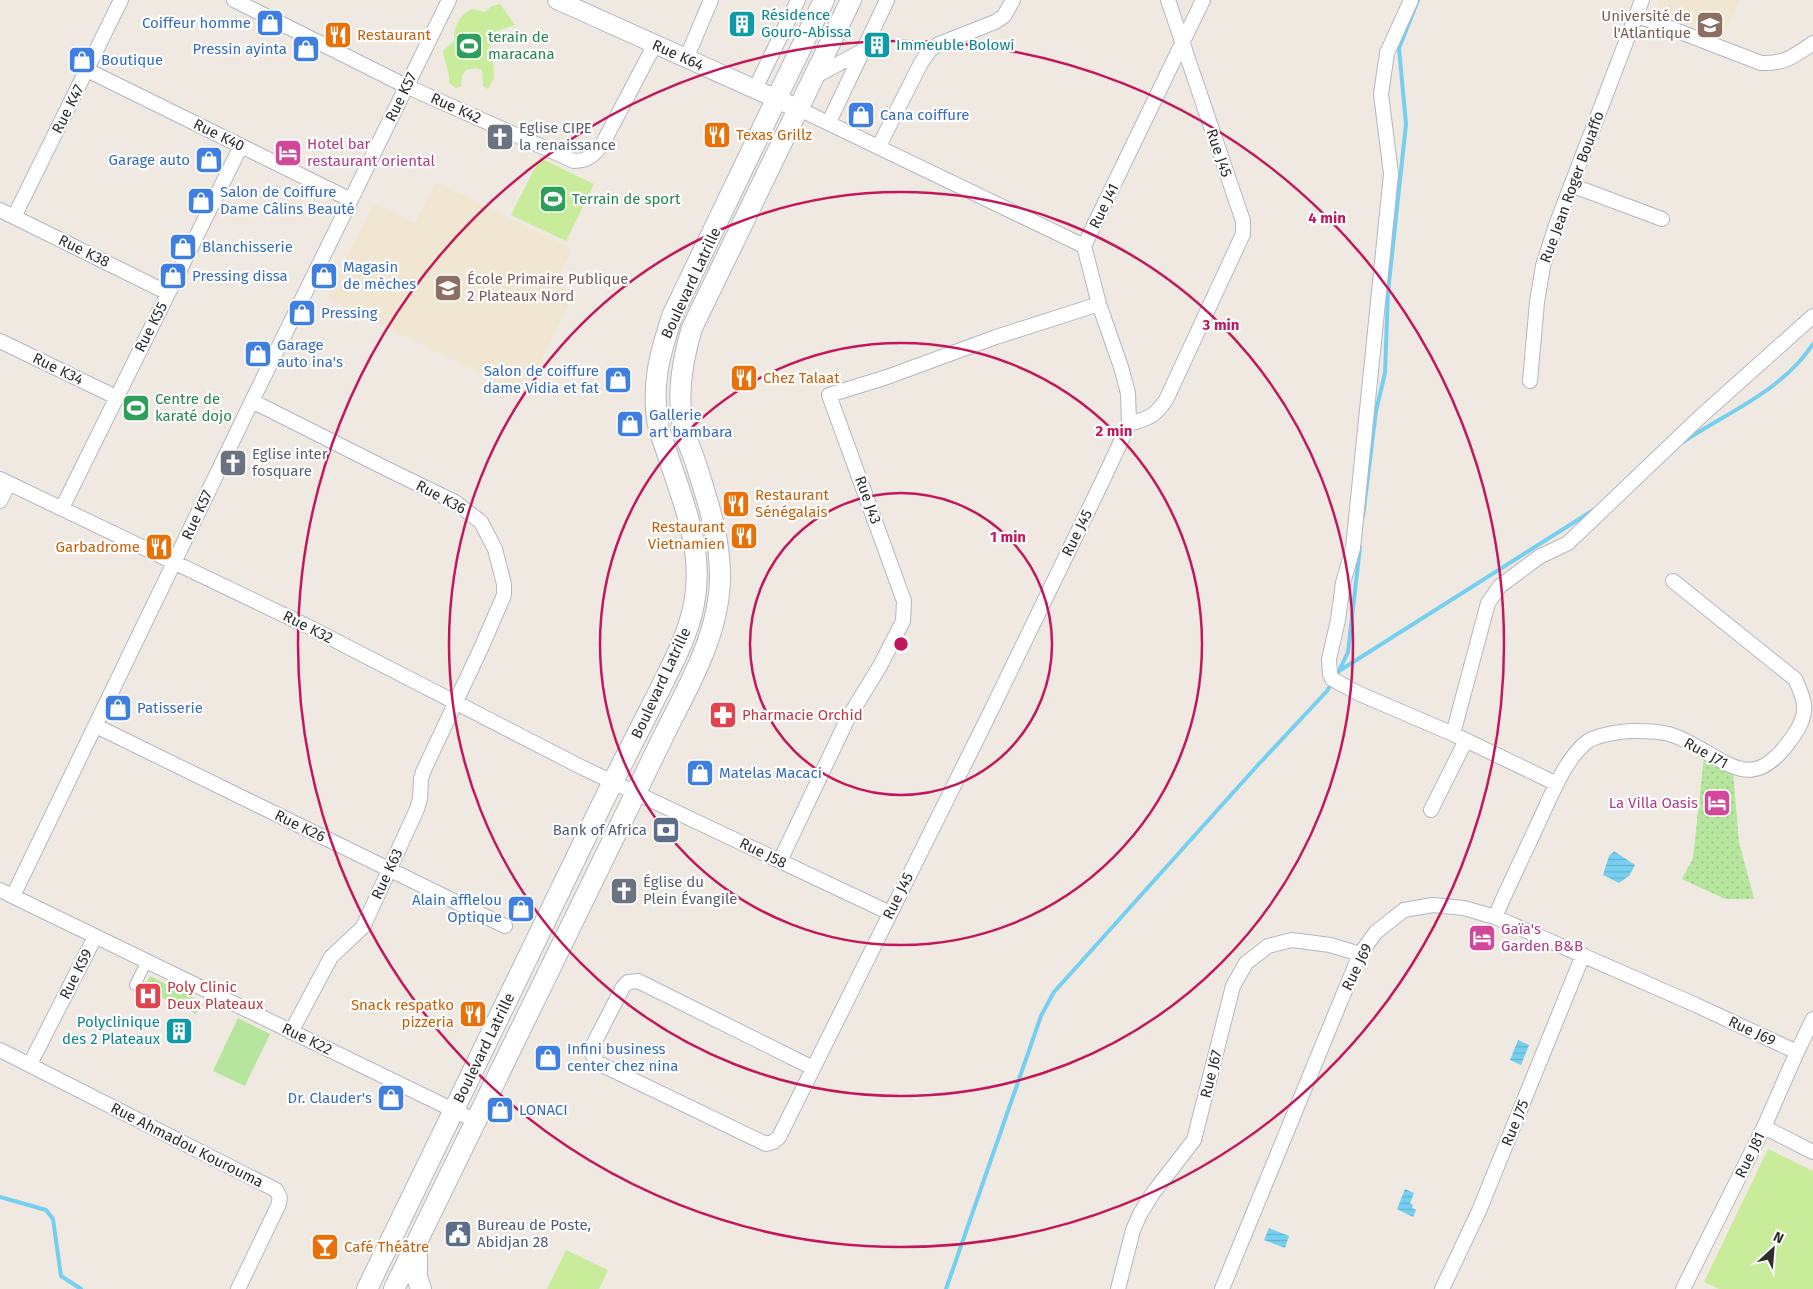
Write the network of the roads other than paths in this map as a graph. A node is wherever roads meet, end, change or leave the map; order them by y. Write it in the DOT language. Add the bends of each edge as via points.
graph roads {
  1 [pos="122,0"];
  2 [pos="234,0"];
  3 [pos="449,0"];
  4 [pos="557,0"];
  5 [pos="711,0"];
  6 [pos="798,0"];
  7 [pos="851,0"];
  8 [pos="887,0"];
  9 [pos="1012,0"];
  10 [pos="1168,0"];
  11 [pos="1203,0"];
  12 [pos="1411,0"];
  13 [pos="1642,0"];
  14 [pos="821,3"];
  15 [pos="1636,15"];
  16 [pos="1813,43"];
  17 [pos="655,44"];
  18 [pos="1182,45"];
  19 [pos="864,50"];
  20 [pos="686,59"];
  21 [pos="87,70"];
  22 [pos="814,77"];
  23 [pos="406,86"];
  24 [pos="755,89"];
  25 [pos="778,100"];
  26 [pos="799,109"];
  27 [pos="829,122"];
  28 [pos="241,146"];
  29 [pos="879,146"];
  30 [pos="1571,185"];
  31 [pos="351,200"];
  32 [pos="0,210"];
  33 [pos="14,217"];
  34 [pos="1662,219"];
  35 [pos="1084,246"];
  36 [pos="168,293"];
  37 [pos="1099,304"];
  38 [pos="1813,316"];
  39 [pos="0,341"];
  40 [pos="1530,381"];
  41 [pos="116,397"];
  42 [pos="252,401"];
  43 [pos="1129,424"];
  44 [pos="4,481"];
  45 [pos="0,501"];
  46 [pos="62,508"];
  47 [pos="175,563"];
  48 [pos="1673,580"];
  49 [pos="455,702"];
  50 [pos="96,726"];
  51 [pos="1453,734"];
  52 [pos="1466,740"];
  53 [pos="613,782"];
  54 [pos="1557,784"];
  55 [pos="636,792"];
  56 [pos="1431,810"];
  57 [pos="780,861"];
  58 [pos="390,870"];
  59 [pos="6,893"];
  60 [pos="890,913"];
  61 [pos="1495,917"];
  62 [pos="505,926"];
  63 [pos="95,936"];
  64 [pos="1360,954"];
  65 [pos="1583,955"];
  66 [pos="147,961"];
  67 [pos="135,985"];
  68 [pos="1813,1020"];
  69 [pos="291,1032"];
  70 [pos="0,1050"];
  71 [pos="1797,1052"];
  72 [pos="30,1064"];
  73 [pos="813,1068"];
  74 [pos="453,1110"];
  75 [pos="476,1121"];
  76 [pos="1764,1127"];
  77 [pos="1813,1152"];
  78 [pos="417,1243"];
  79 [pos="371,1288"];
  80 [pos="238,1289"];
  81 [pos="394,1289"];
  82 [pos="421,1289"];
  83 [pos="1118,1289"];
  84 [pos="1222,1289"];
  85 [pos="1442,1289"];
  86 [pos="1684,1289"];
  1 -- 21 [label="street, Rue K47"];
  2 -- 23 [label="street, Rue K42"];
  3 -- 23 [label="street, Rue K57"];
  4 -- 17 [label="street, Rue K64"];
  5 -- 20 [label="street"];
  6 -- 24 [label="street"];
  7 -- 22 [label="main road, Boulevard Latrille"];
  8 -- 19 [label="street"];
  9 -- 29 [label="street" via="1004,16 995,22 930,50"];
  10 -- 18 [label="street, Rue J45"];
  11 -- 18 [label="street, Rue J41"];
  12 -- 51 [label="street" via="1387,53 1381,94 1390,174 1353,548 1329,659 1332,679"];
  13 -- 15 [label="street, Rue Jean Roger Bouaffo"];
  14 -- 25 [label="main road, Boulevard Latrille"];
  15 -- 16 [label="street" via="1761,63 1775,64 1788,60"];
  15 -- 30 [label="street, Rue Jean Roger Bouaffo"];
  17 -- 20 [label="street, Rue K64"];
  17 -- 23 [label="street, Rue K42" via="602,143 584,161 574,161"];
  18 -- 35 [label="street, Rue J41"];
  18 -- 43 [label="street, Rue J45" via="1243,221 1243,234 1166,400 1149,418"];
  19 -- 22 [label="street"];
  19 -- 27 [label="street"];
  20 -- 24 [label="street, Rue K64"];
  21 -- 28 [label="street, Rue K40"];
  21 -- 33 [label="street, Rue K47"];
  22 -- 26 [label="main road, Boulevard Latrille"];
  23 -- 31 [label="street, Rue K57"];
  24 -- 25 [label="street, Rue K64"];
  25 -- 26 [label="street, Rue K64"];
  25 -- 53 [label="main road, Boulevard Latrille" via="673,314 661,348 657,368 659,428 691,525 697,578 689,623 680,646"];
  26 -- 27 [label="street"];
  26 -- 55 [label="main road, Boulevard Latrille" via="692,328 685,352 682,422 713,517 719,549 718,603 702,656"];
  27 -- 29 [label="street"];
  28 -- 31 [label="street, Rue K40"];
  28 -- 36 [label="street, Rue K55"];
  29 -- 35 [label="street"];
  30 -- 34 [label="street"];
  30 -- 40 [label="street, Rue Jean Roger Bouaffo" via="1543,266"];
  31 -- 42 [label="street, Rue K57"];
  32 -- 33 [label="street, Rue K38"];
  33 -- 36 [label="street, Rue K38"];
  35 -- 37 [label="street, Rue J41"];
  36 -- 41 [label="street, Rue K55"];
  37 -- 43 [label="street, Rue J41" via="1122,367 1128,393"];
  37 -- 57 [label="street, Rue J43" via="996,336 829,395 904,601 904,612 903,621 847,720"];
  38 -- 51 [label="street" via="1700,417 1568,543 1539,557 1500,586 1488,603"];
  39 -- 41 [label="street, Rue K34"];
  41 -- 46 [label="street, Rue K55"];
  42 -- 47 [label="street, Rue K57"];
  42 -- 49 [label="street, Rue K36" via="455,502 480,522 495,549 504,595"];
  43 -- 60 [label="street, Rue J45"];
  44 -- 45 [label="street"];
  44 -- 46 [label="street, Rue K32"];
  46 -- 47 [label="street, Rue K32"];
  47 -- 49 [label="street, Rue K32"];
  47 -- 50 [label="street, Rue K57"];
  48 -- 54 [label="street, Rue J71" via="1795,679 1804,698 1804,716 1795,734 1765,767 1754,770 1734,768 1679,737 1654,731 1621,731 1590,740 1575,754"];
  49 -- 53 [label="street, Rue K32"];
  49 -- 58 [label="street, Rue K63" via="423,772 417,809"];
  50 -- 58 [label="street, Rue K26"];
  50 -- 59 [label="street, Rue K57"];
  51 -- 52 [label="street"];
  52 -- 54 [label="street"];
  52 -- 56 [label="street"];
  53 -- 55 [label="street, Rue J58"];
  53 -- 74 [label="main road, Boulevard Latrille"];
  54 -- 61 [label="street, Rue J71"];
  55 -- 57 [label="street, Rue J58"];
  55 -- 75 [label="main road, Boulevard Latrille"];
  57 -- 60 [label="street, Rue J58"];
  58 -- 62 [label="street, Rue K26"];
  58 -- 69 [label="street, Rue K63" via="363,927 331,957"];
  59 -- 63 [label="street, Rue K22"];
  60 -- 73 [label="street, Rue J45"];
  61 -- 64 [label="street, Rue J69" via="1433,904 1404,910 1376,932"];
  61 -- 65 [label="street, Rue J69"];
  63 -- 66 [label="street, Rue K22"];
  63 -- 72 [label="street, Rue K59"];
  64 -- 83 [label="street, Rue J67" via="1330,945 1292,940 1268,946 1246,963 1233,986 1194,1140 1140,1214"];
  64 -- 84 [label="street, Rue J69"];
  65 -- 71 [label="street, Rue J69"];
  65 -- 85 [label="street, Rue J75" via="1479,1211"];
  66 -- 67 [label="street"];
  66 -- 69 [label="street, Rue K22"];
  68 -- 71 [label="street, Rue J81"];
  69 -- 74 [label="street, Rue K22"];
  70 -- 72 [label="street, Rue Ahmadou Kourouma"];
  71 -- 76 [label="street, Rue J81"];
  72 -- 80 [label="street, Rue Ahmadou Kourouma" via="276,1190 280,1198 278,1206"];
  73 -- 73 [label="street, Rue J45" via="779,1137 766,1144 598,1063 592,1054 593,1045 623,987 628,982 638,981"];
  74 -- 75 [label="street, Rue K22"];
  74 -- 79 [label="main road, Boulevard Latrille"];
  75 -- 78 [label="main road, Boulevard Latrille"];
  76 -- 77 [label="street"];
  76 -- 86 [label="street, Rue J81"];
  78 -- 81 [label="main road, Boulevard Latrille"];
  78 -- 82 [label="main road" via="416,1276"];
}
